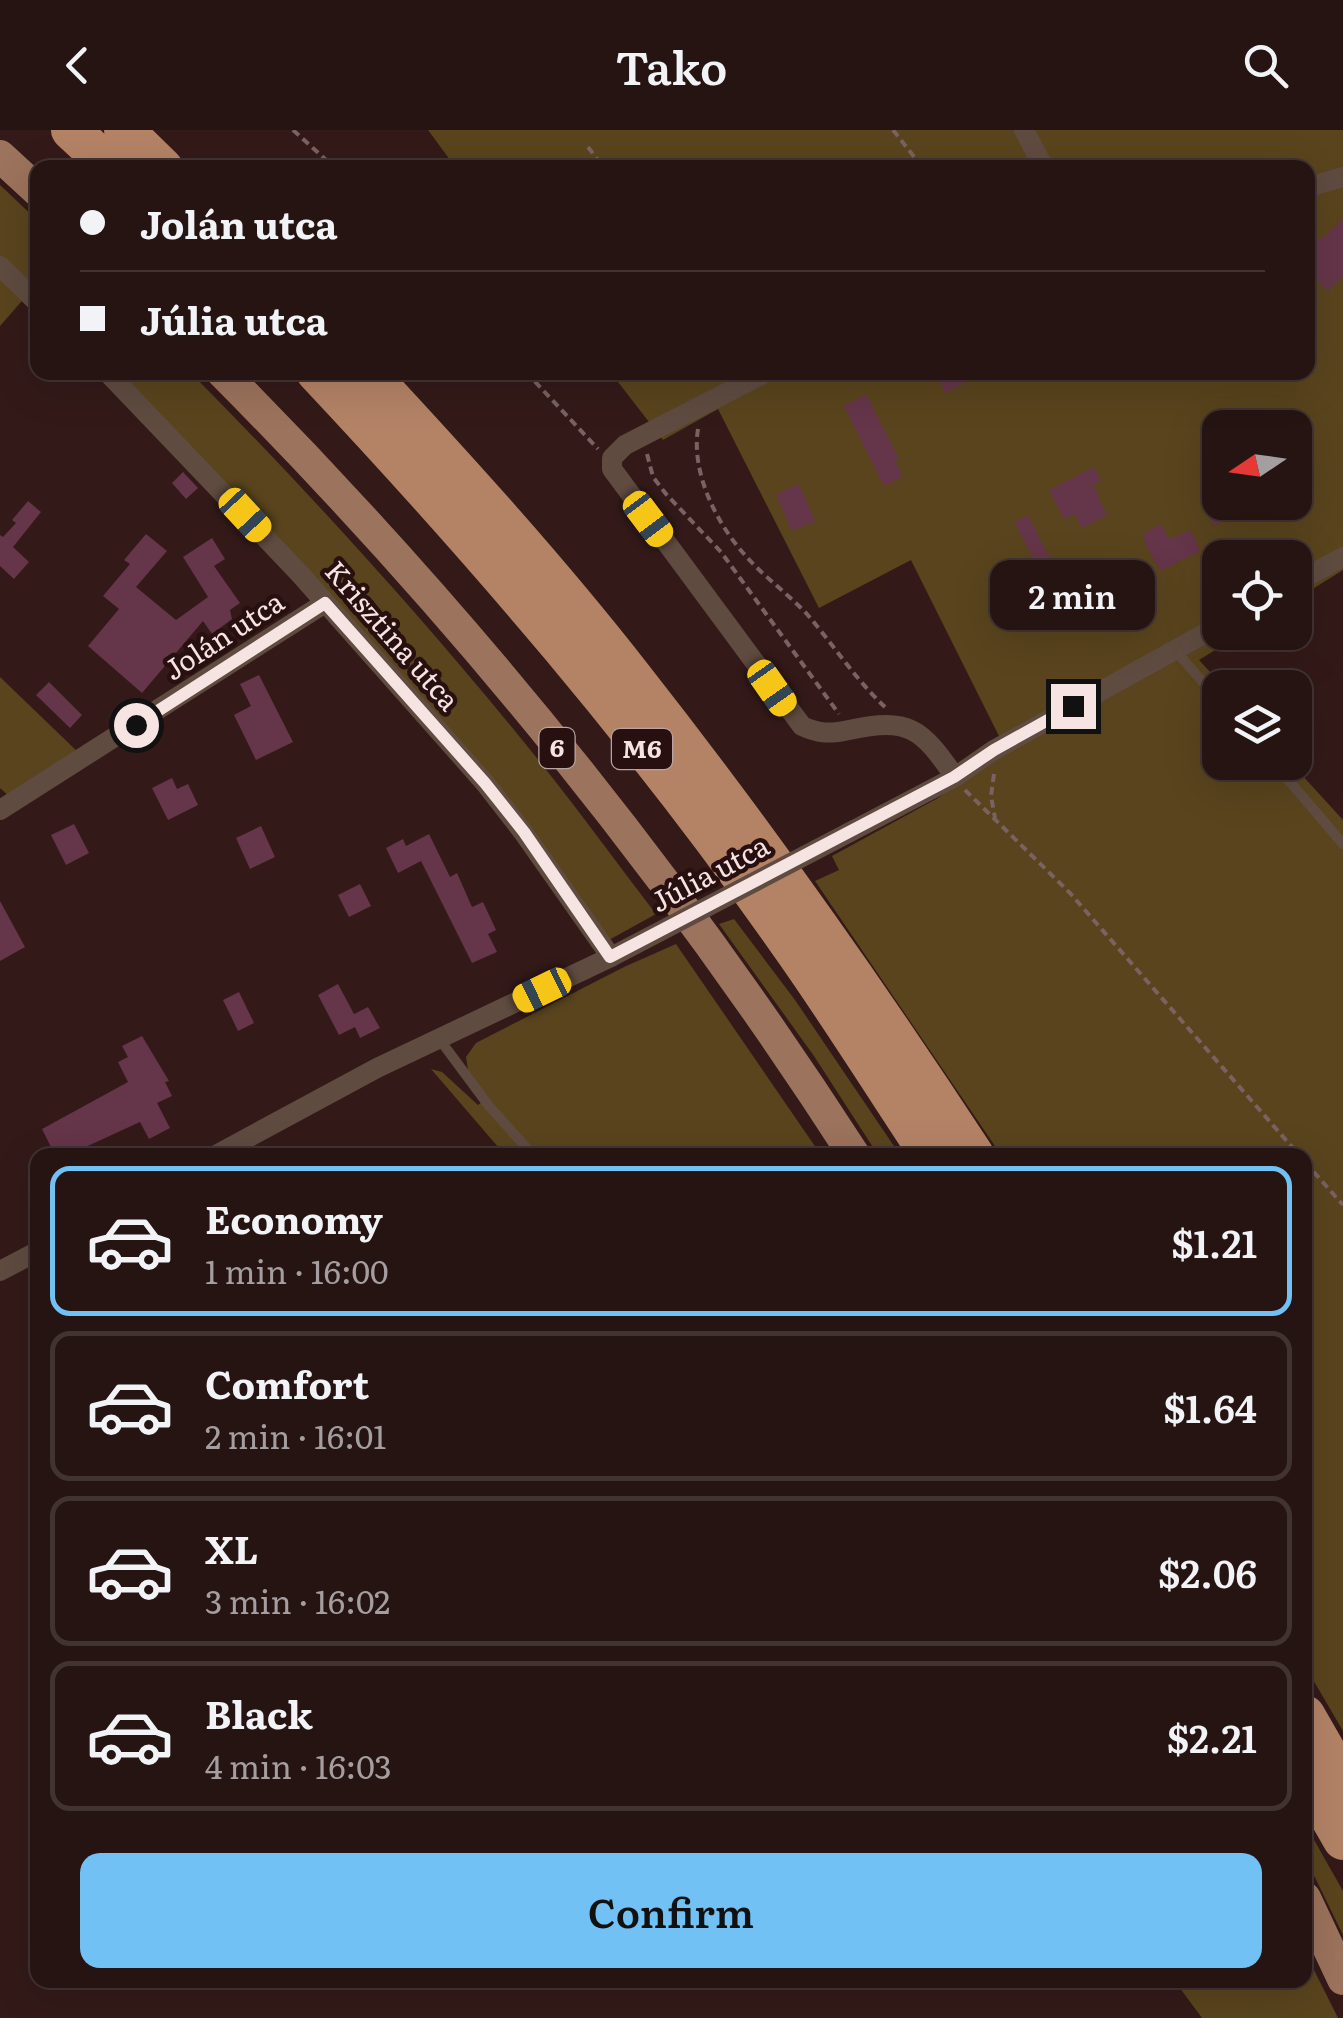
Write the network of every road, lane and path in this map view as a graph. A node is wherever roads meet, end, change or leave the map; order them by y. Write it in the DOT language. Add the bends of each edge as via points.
graph roads {
  1 [pos="71,130"];
  2 [pos="124,130"];
  3 [pos="293,130"];
  4 [pos="893,130"];
  5 [pos="1024,130"];
  6 [pos="588,147"];
  7 [pos="0,156"];
  8 [pos="103,160"];
  9 [pos="156,160"];
  10 [pos="326,160"];
  11 [pos="598,160"];
  12 [pos="917,160"];
  13 [pos="1040,160"];
  14 [pos="1343,176"];
  15 [pos="30,183"];
  16 [pos="1315,186"];
  17 [pos="0,266"];
  18 [pos="30,295"];
  19 [pos="115,380"];
  20 [pos="230,380"];
  21 [pos="323,380"];
  22 [pos="375,380"];
  23 [pos="533,380"];
  24 [pos="752,380"];
  25 [pos="705,405"];
  26 [pos="650,432"];
  27 [pos="610,464"];
  28 [pos="1343,557"];
  29 [pos="1312,574"];
  30 [pos="325,603"];
  31 [pos="1202,635"];
  32 [pos="1175,650"];
  33 [pos="1202,681"];
  34 [pos="902,724"];
  35 [pos="859,728"];
  36 [pos="1005,743"];
  37 [pos="954,777"];
  38 [pos="1288,780"];
  39 [pos="0,810"];
  40 [pos="996,823"];
  41 [pos="1343,844"];
  42 [pos="610,957"];
  43 [pos="440,1040"];
  44 [pos="229,1148"];
  45 [pos="527,1148"];
  46 [pos="849,1148"];
  47 [pos="925,1148"];
  48 [pos="969,1148"];
  49 [pos="1293,1148"];
  50 [pos="1312,1170"];
  51 [pos="1343,1205"];
  52 [pos="30,1255"];
  53 [pos="0,1270"];
  54 [pos="1312,1726"];
  55 [pos="1343,1781"];
  56 [pos="1312,1786"];
  57 [pos="1343,1840"];
  58 [pos="1312,1913"];
  59 [pos="1343,1979"];
  1 -- 8 [label="highway"];
  2 -- 9 [label="highway"];
  3 -- 10 [label="path"];
  4 -- 12 [label="path"];
  5 -- 13 [label="street"];
  6 -- 11 [label="path"];
  7 -- 15 [label="main road"];
  14 -- 16 [label="street"];
  17 -- 18 [label="street"];
  19 -- 30 [label="street, Krisztina utca"];
  20 -- 46 [label="main road, 6" via="528,711 708,946"];
  21 -- 47 [label="highway, M6" via="645,752 787,940"];
  22 -- 48 [label="highway, M6" via="629,672 818,922"];
  23 -- 27 [label="path"];
  24 -- 25 [label="street"];
  25 -- 26 [label="street"];
  25 -- 34 [label="path" via="698,460 729,535"];
  26 -- 27 [label="street" via="620,448"];
  26 -- 35 [label="path" via="646,462 659,486 721,552 831,706"];
  27 -- 35 [label="street" via="802,726 830,734"];
  28 -- 29 [label="street"];
  30 -- 39 [label="street, Jolán utca"];
  30 -- 42 [label="street, Krisztina utca" via="485,783"];
  31 -- 32 [label="street, Júlia utca"];
  32 -- 33 [label="lane"];
  32 -- 36 [label="street, Júlia utca"];
  34 -- 35 [label="street"];
  34 -- 37 [label="street" via="930,742"];
  36 -- 37 [label="street, Júlia utca"];
  36 -- 40 [label="path" via="992,780"];
  37 -- 40 [label="path"];
  37 -- 42 [label="street, Júlia utca, bridge"];
  38 -- 41 [label="lane"];
  40 -- 49 [label="path" via="1070,894"];
  42 -- 43 [label="street, Júlia utca"];
  43 -- 44 [label="street, Júlia utca"];
  43 -- 45 [label="lane"];
  50 -- 51 [label="path"];
  52 -- 53 [label="street"];
  54 -- 55 [label="highway"];
  56 -- 57 [label="highway"];
  58 -- 59 [label="main road"];
}
